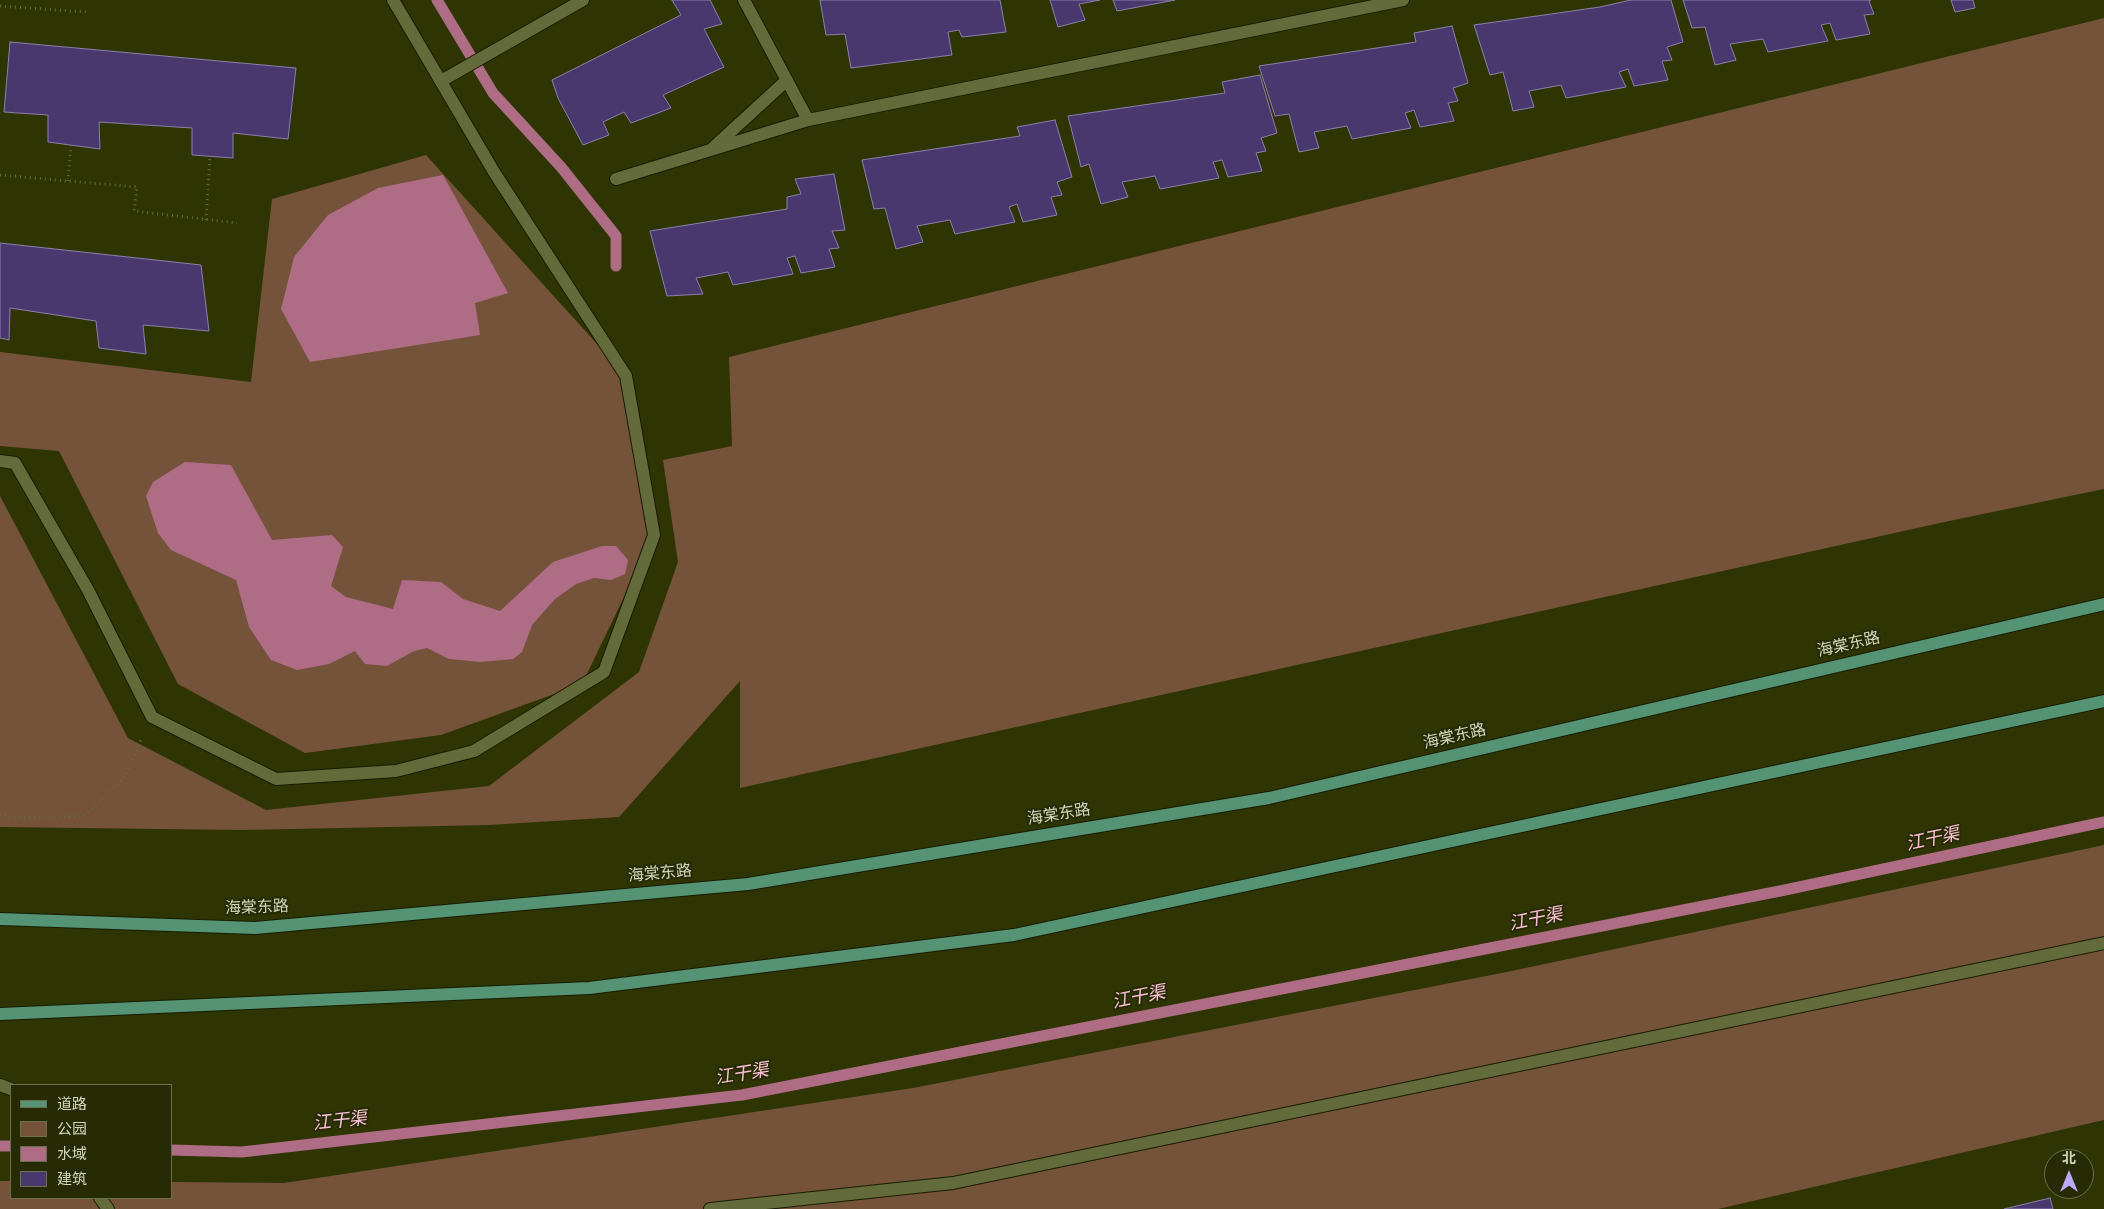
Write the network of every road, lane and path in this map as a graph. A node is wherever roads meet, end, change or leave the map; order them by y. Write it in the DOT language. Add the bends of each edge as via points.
graph roads {
  1 [pos="393,0"];
  2 [pos="583,0"];
  3 [pos="744,0"];
  4 [pos="1403,0"];
  5 [pos="0,6"];
  6 [pos="86,12"];
  7 [pos="441,80"];
  8 [pos="787,80"];
  9 [pos="808,120"];
  10 [pos="71,145"];
  11 [pos="710,150"];
  12 [pos="210,156"];
  13 [pos="0,175"];
  14 [pos="616,179"];
  15 [pos="68,181"];
  16 [pos="206,220"];
  17 [pos="237,223"];
  18 [pos="0,461"];
  19 [pos="2104,604"];
  20 [pos="2104,701"];
  21 [pos="152,717"];
  22 [pos="0,814"];
  23 [pos="0,919"];
  24 [pos="2104,943"];
  25 [pos="0,1014"];
  26 [pos="710,1209"];
  1 -- 7 [label="street"];
  2 -- 7 [label="street"];
  3 -- 8 [label="street"];
  4 -- 9 [label="street"];
  5 -- 6 [label="path"];
  7 -- 21 [label="street" via="494,172 626,376 654,535 604,672 474,751 396,771 276,779"];
  8 -- 9 [label="street"];
  8 -- 11 [label="street"];
  9 -- 11 [label="street"];
  10 -- 15 [label="path"];
  11 -- 14 [label="street"];
  12 -- 16 [label="path"];
  13 -- 15 [label="path"];
  15 -- 16 [label="path" via="137,187 134,211"];
  16 -- 17 [label="path"];
  18 -- 21 [label="street" via="15,463 88,590"];
  19 -- 23 [label="main road, 海棠东路" via="1269,798 748,884 256,928"];
  20 -- 25 [label="main road" via="1014,934 588,988"];
  21 -- 22 [label="path" via="124,778 84,816 11,818"];
  24 -- 26 [label="street" via="953,1183"];
}
